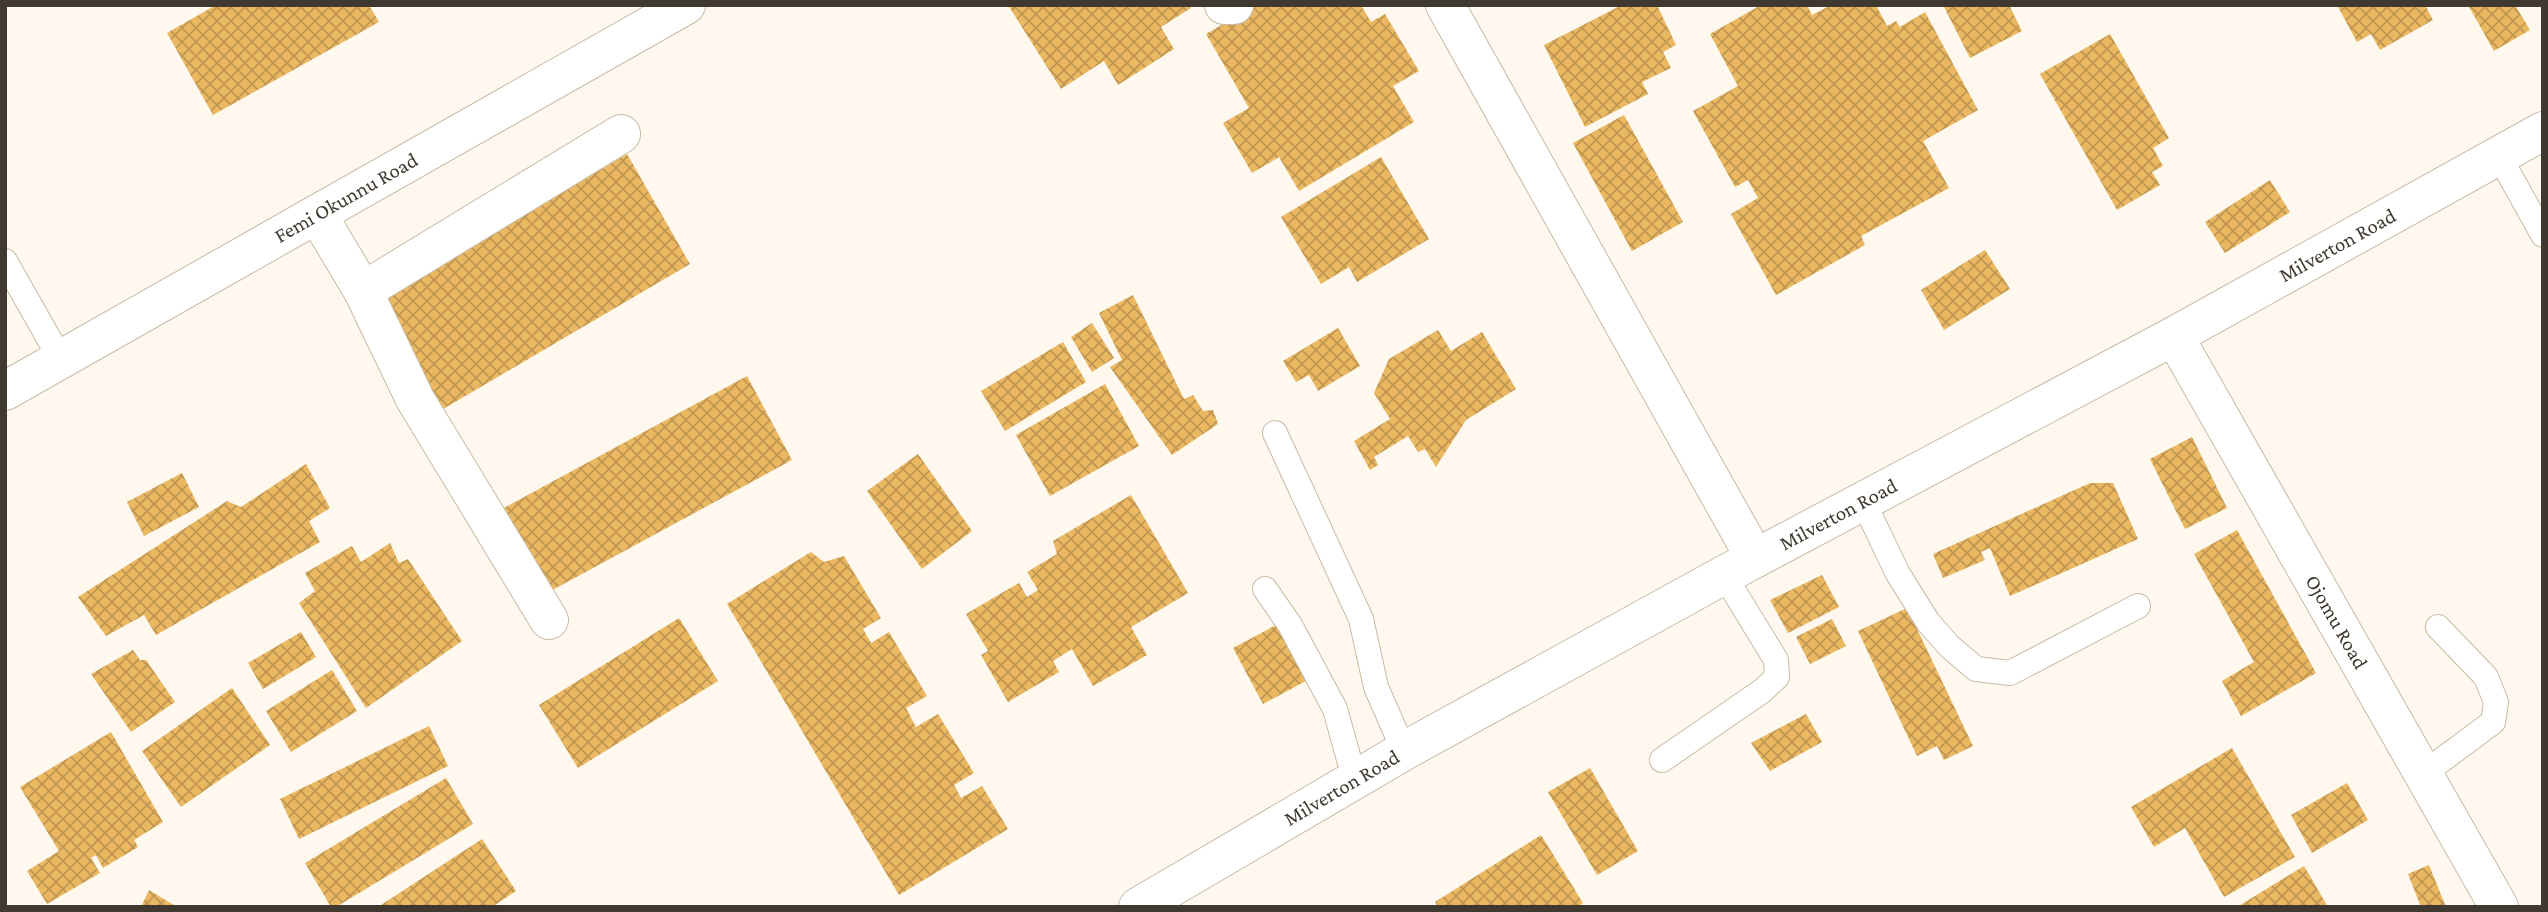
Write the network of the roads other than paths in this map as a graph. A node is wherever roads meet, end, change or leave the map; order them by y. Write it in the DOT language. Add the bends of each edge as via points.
graph roads {
  1 [pos="686,5"];
  2 [pos="1224,5"];
  3 [pos="1234,5"];
  4 [pos="1445,5"];
  5 [pos="2543,131"];
  6 [pos="621,134"];
  7 [pos="2499,156"];
  8 [pos="317,214"];
  9 [pos="2543,235"];
  10 [pos="5,261"];
  11 [pos="363,291"];
  12 [pos="2174,336"];
  13 [pos="61,360"];
  14 [pos="5,391"];
  15 [pos="1275,433"];
  16 [pos="1863,501"];
  17 [pos="1740,566"];
  18 [pos="1265,589"];
  19 [pos="2138,606"];
  20 [pos="549,620"];
  21 [pos="2438,627"];
  22 [pos="1404,751"];
  23 [pos="1662,760"];
  24 [pos="2423,774"];
  25 [pos="1355,781"];
  26 [pos="1138,907"];
  27 [pos="2499,907"];
  1 -- 8 [label="street, Femi Okunnu Road"];
  2 -- 3 [label="street"];
  4 -- 17 [label="street"];
  5 -- 7 [label="street, Milverton Road"];
  6 -- 11 [label="street"];
  7 -- 9 [label="lane"];
  7 -- 12 [label="street, Milverton Road"];
  8 -- 11 [label="street"];
  8 -- 13 [label="street, Femi Okunnu Road"];
  10 -- 13 [label="lane"];
  11 -- 20 [label="street" via="415,399"];
  12 -- 16 [label="street, Milverton Road"];
  12 -- 24 [label="street, Ojomu Road"];
  13 -- 14 [label="street, Femi Okunnu Road"];
  15 -- 22 [label="lane" via="1361,620 1377,687"];
  16 -- 17 [label="street, Milverton Road"];
  16 -- 19 [label="lane" via="1898,574 1928,622 1976,669 2010,673"];
  17 -- 22 [label="street, Milverton Road"];
  17 -- 23 [label="lane" via="1776,660 1777,677"];
  18 -- 25 [label="lane" via="1335,709"];
  21 -- 24 [label="lane" via="2486,677 2496,702 2493,722"];
  22 -- 25 [label="street, Milverton Road"];
  24 -- 27 [label="street, Ojomu Road"];
  25 -- 26 [label="street, Milverton Road"];
}
